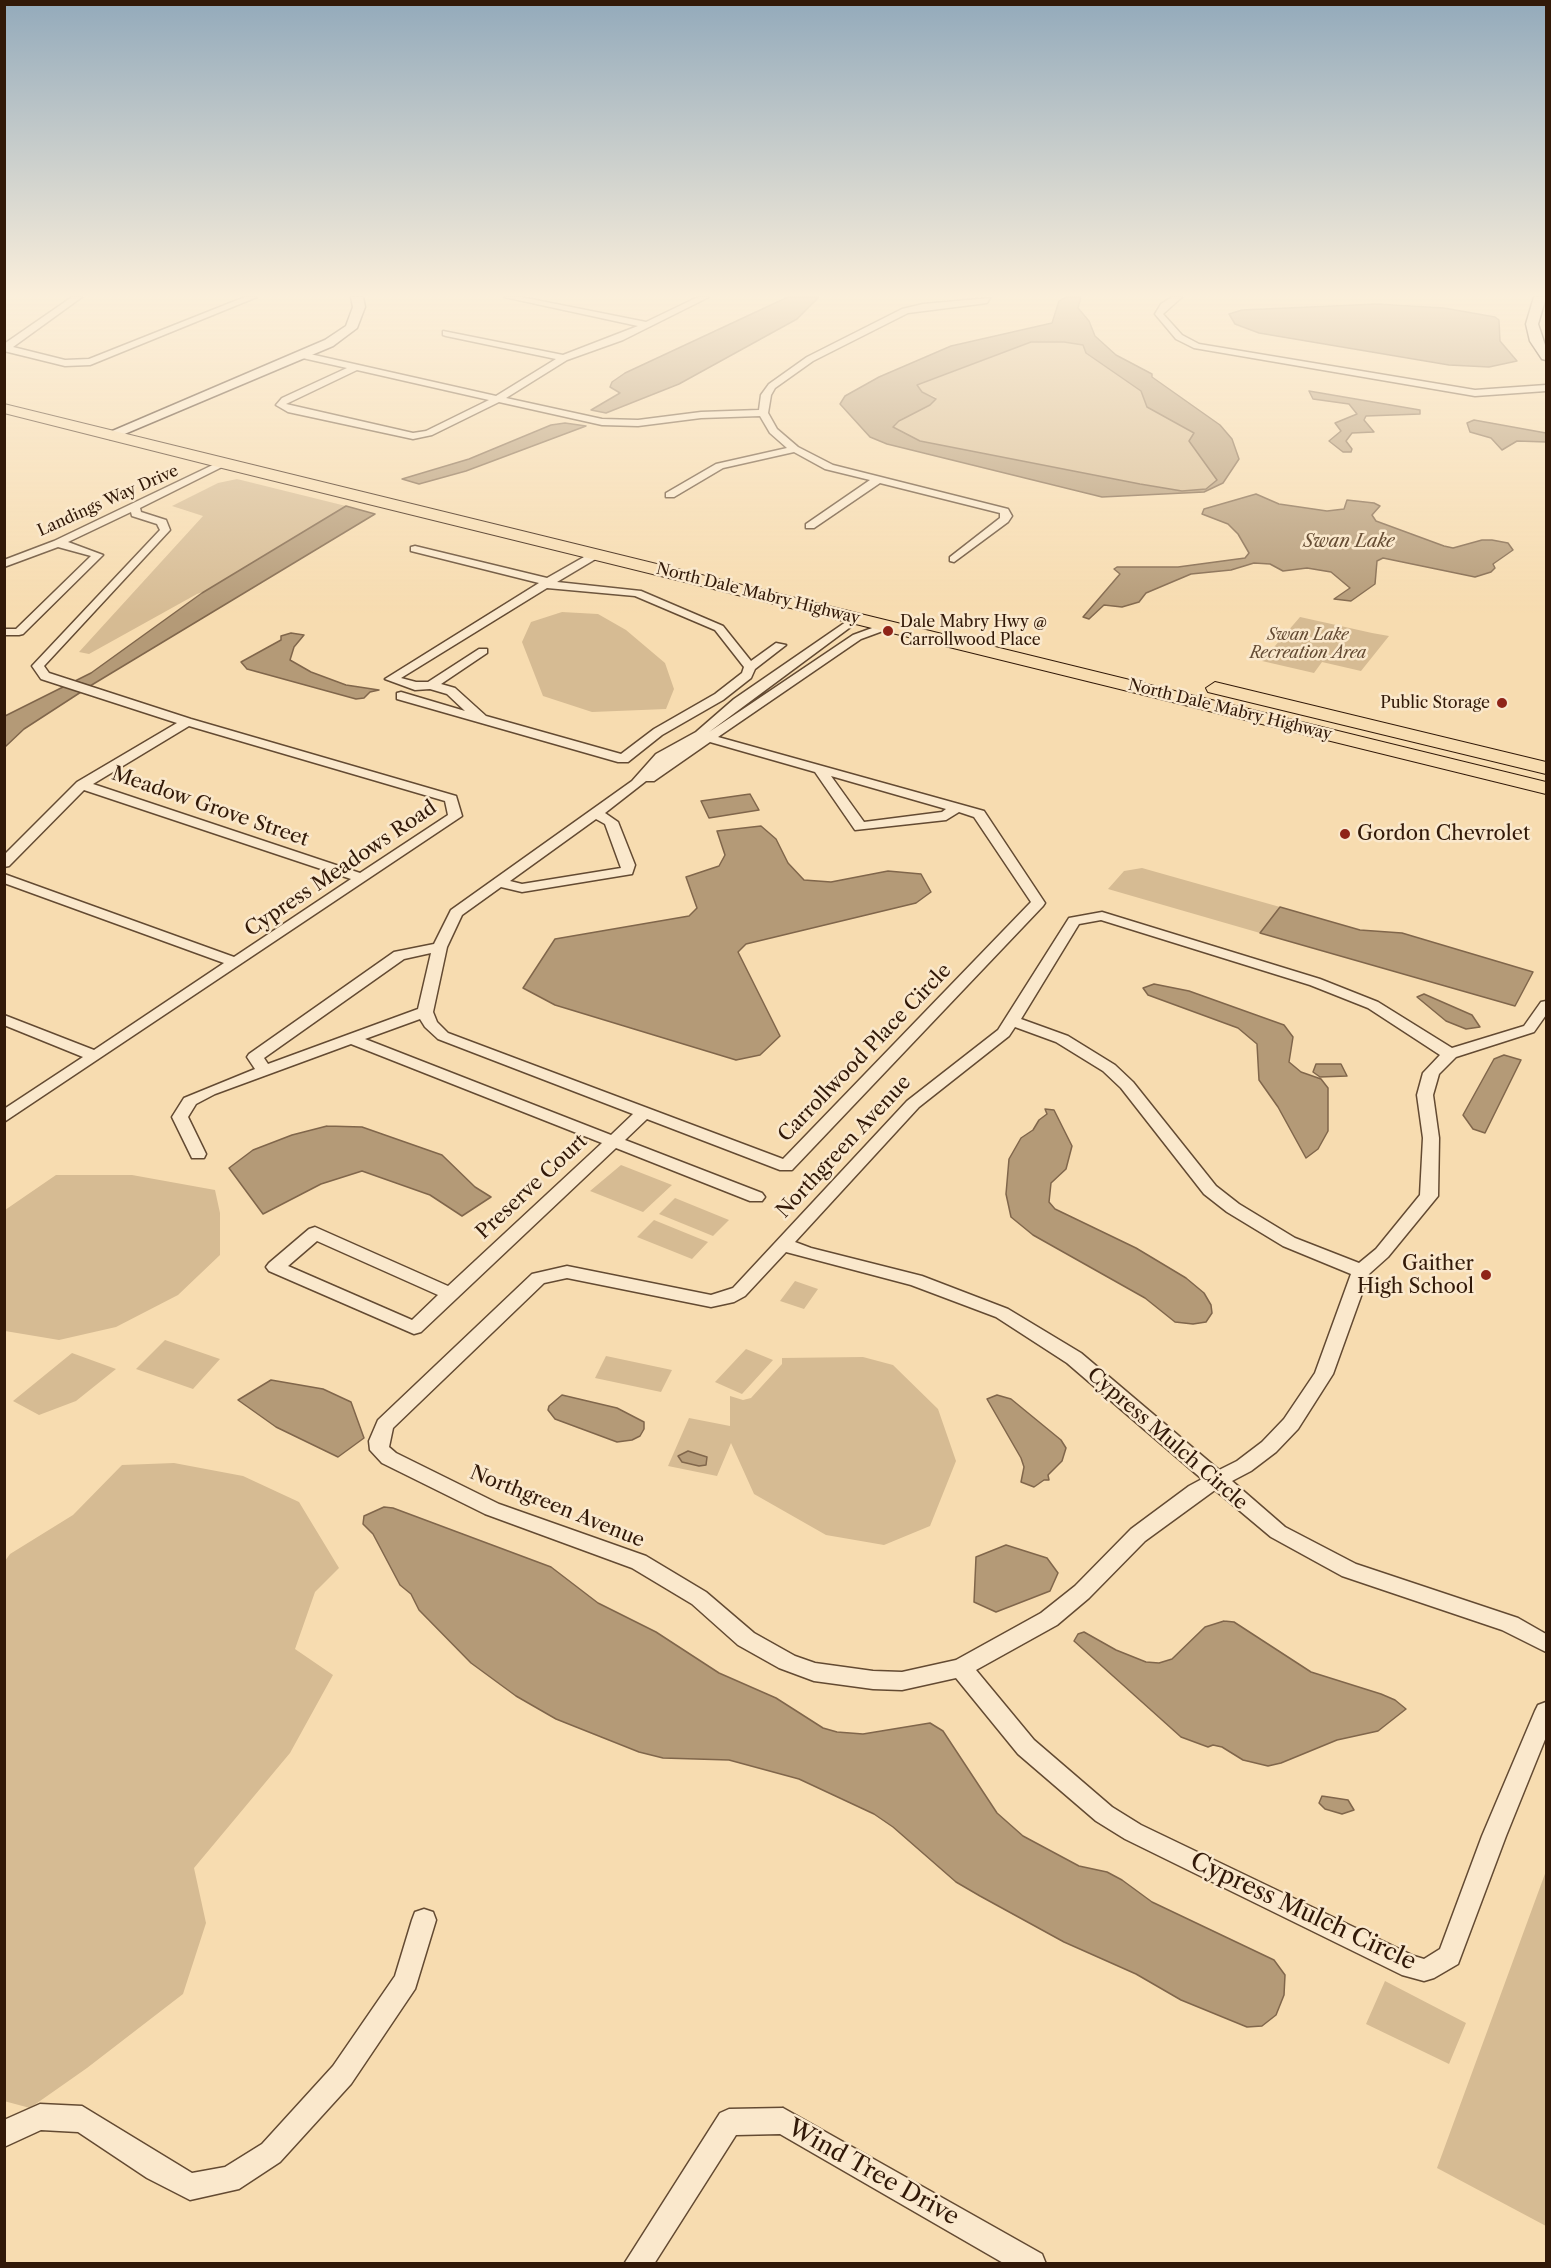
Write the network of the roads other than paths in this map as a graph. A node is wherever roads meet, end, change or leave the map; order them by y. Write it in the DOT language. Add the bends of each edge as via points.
graph roads {
  1 [pos="32,403"];
  2 [pos="188,403"];
  3 [pos="283,403"];
  4 [pos="489,403"];
  5 [pos="515,403"];
  6 [pos="765,403"];
  7 [pos="4,408"];
  8 [pos="763,413"];
  9 [pos="131,427"];
  10 [pos="110,435"];
  11 [pos="795,449"];
  12 [pos="223,464"];
  13 [pos="876,481"];
  14 [pos="670,495"];
  15 [pos="443,503"];
  16 [pos="135,507"];
  17 [pos="810,526"];
  18 [pos="58,543"];
  19 [pos="414,549"];
  20 [pos="595,555"];
  21 [pos="954,559"];
  22 [pos="4,564"];
  23 [pos="545,584"];
  24 [pos="856,618"];
  25 [pos="887,626"];
  26 [pos="4,632"];
  27 [pos="780,645"];
  28 [pos="483,651"];
  29 [pos="795,661"];
  30 [pos="813,666"];
  31 [pos="750,667"];
  32 [pos="1140,670"];
  33 [pos="431,685"];
  34 [pos="401,696"];
  35 [pos="719,697"];
  36 [pos="738,702"];
  37 [pos="756,705"];
  38 [pos="482,719"];
  39 [pos="187,722"];
  40 [pos="704,736"];
  41 [pos="1546,768"];
  42 [pos="820,771"];
  43 [pos="637,784"];
  44 [pos="82,785"];
  45 [pos="1546,788"];
  46 [pos="957,807"];
  47 [pos="594,813"];
  48 [pos="4,863"];
  49 [pos="4,878"];
  50 [pos="361,878"];
  51 [pos="497,882"];
  52 [pos="440,947"];
  53 [pos="235,962"];
  54 [pos="1546,1005"];
  55 [pos="425,1012"];
  56 [pos="4,1019"];
  57 [pos="1012,1021"];
  58 [pos="351,1039"];
  59 [pos="1450,1054"];
  60 [pos="95,1056"];
  61 [pos="265,1071"];
  62 [pos="644,1113"];
  63 [pos="4,1117"];
  64 [pos="614,1142"];
  65 [pos="198,1154"];
  66 [pos="756,1197"];
  67 [pos="784,1244"];
  68 [pos="1360,1271"];
  69 [pos="451,1294"];
  70 [pos="1215,1481"];
  71 [pos="1546,1644"];
  72 [pos="962,1668"];
  73 [pos="1546,1712"];
  74 [pos="424,1920"];
  75 [pos="4,2134"];
  76 [pos="638,2264"];
  77 [pos="1032,2264"];
  1 -- 9 [label="main road, North Dale Mabry Highway"];
  2 -- 9 [label="street"];
  3 -- 4 [label="street" via="288,409 413,436 429,433"];
  5 -- 8 [label="street" via="617,424"];
  6 -- 8 [label="street"];
  7 -- 10 [label="main road, North Dale Mabry Highway"];
  8 -- 11 [label="street" via="773,431"];
  9 -- 10 [label="street"];
  9 -- 15 [label="main road, North Dale Mabry Highway"];
  10 -- 12 [label="main road, North Dale Mabry Highway"];
  11 -- 13 [label="street" via="829,467"];
  11 -- 14 [label="street" via="720,466"];
  12 -- 15 [label="main road" via="260,464 400,498"];
  12 -- 16 [label="street, Landings Way Drive"];
  12 -- 20 [label="main road, North Dale Mabry Highway"];
  13 -- 17 [label="street"];
  13 -- 21 [label="street" via="1004,511 1004,520"];
  15 -- 32 [label="main road, North Dale Mabry Highway"];
  16 -- 18 [label="street, Landings Way Drive"];
  16 -- 39 [label="street, Cypress Meadows Road" via="136,514 162,522 165,530 38,666 45,676"];
  18 -- 22 [label="street, Landings Way Drive"];
  18 -- 26 [label="street" via="98,555 19,632"];
  19 -- 23 [label="street"];
  20 -- 23 [label="street"];
  20 -- 24 [label="main road, North Dale Mabry Highway"];
  23 -- 31 [label="street" via="637,593 719,628"];
  23 -- 33 [label="street" via="391,679 415,686"];
  24 -- 25 [label="main road, North Dale Mabry Highway"];
  24 -- 29 [label="street"];
  24 -- 41 [label="main road, North Dale Mabry Highway" via="910,623 1141,677 1191,683"];
  25 -- 30 [label="street" via="857,637"];
  25 -- 45 [label="main road, North Dale Mabry Highway"];
  27 -- 31 [label="street"];
  28 -- 33 [label="street"];
  29 -- 30 [label="street"];
  29 -- 36 [label="street"];
  30 -- 37 [label="street"];
  31 -- 35 [label="street" via="747,675"];
  33 -- 38 [label="street" via="451,691"];
  34 -- 38 [label="street"];
  35 -- 36 [label="street"];
  35 -- 38 [label="street" via="658,732 623,759"];
  36 -- 37 [label="street"];
  36 -- 40 [label="street"];
  37 -- 40 [label="street"];
  39 -- 44 [label="street"];
  39 -- 50 [label="street, Cypress Meadows Road" via="451,799 455,816"];
  40 -- 42 [label="street, Carrollwood Place Circle"];
  40 -- 43 [label="street"];
  40 -- 43 [label="street" via="658,774"];
  42 -- 46 [label="street, Carrollwood Place Circle"];
  42 -- 46 [label="street" via="860,827 946,816"];
  43 -- 47 [label="street"];
  44 -- 48 [label="street"];
  44 -- 50 [label="street, Meadow Grove Street"];
  46 -- 62 [label="street, Carrollwood Place Circle" via="979,814 1038,903 786,1166"];
  47 -- 51 [label="street"];
  47 -- 51 [label="street" via="611,822 627,871 522,888"];
  49 -- 53 [label="street"];
  50 -- 53 [label="street, Cypress Meadows Road"];
  51 -- 52 [label="street" via="456,914"];
  52 -- 55 [label="street"];
  52 -- 61 [label="street" via="399,955 255,1057"];
  53 -- 60 [label="street, Cypress Meadows Road"];
  54 -- 59 [label="street" via="1529,1029 1519,1035"];
  55 -- 58 [label="street"];
  55 -- 62 [label="street, Carrollwood Place Circle" via="430,1024 443,1036"];
  56 -- 60 [label="street"];
  57 -- 59 [label="street, Northgreen Avenue" via="1074,921 1102,916 1315,982 1373,1005"];
  57 -- 67 [label="street, Northgreen Avenue" via="983,1052 913,1104"];
  57 -- 68 [label="street" via="1062,1039 1109,1068 1127,1085 1210,1190 1233,1208 1289,1242"];
  58 -- 61 [label="street"];
  58 -- 64 [label="street"];
  59 -- 68 [label="street" via="1426,1084 1431,1138 1429,1196 1382,1253"];
  60 -- 63 [label="street, Cypress Meadows Road"];
  61 -- 65 [label="street" via="190,1101 180,1117"];
  62 -- 64 [label="street, Preserve Court"];
  64 -- 66 [label="street"];
  64 -- 69 [label="street, Preserve Court"];
  67 -- 70 [label="street, Cypress Mulch Circle" via="916,1280 1002,1314 1074,1358"];
  67 -- 72 [label="street, Northgreen Avenue" via="739,1292 711,1301 567,1272 538,1278 385,1425 380,1450 492,1509 639,1562 699,1598 746,1639 787,1662 814,1672 902,1681"];
  68 -- 70 [label="street, Northgreen Avenue" via="1324,1374 1309,1400 1269,1447"];
  69 -- 69 [label="street, Preserve Court" via="414,1328 275,1267 315,1233"];
  70 -- 71 [label="street, Cypress Mulch Circle" via="1278,1532 1314,1553 1349,1570 1510,1624"];
  70 -- 72 [label="street, Northgreen Avenue" via="1138,1535 1082,1592 1049,1619"];
  72 -- 73 [label="street, Cypress Mulch Circle" via="1026,1748 1104,1814 1133,1832 1424,1970 1449,1956"];
  74 -- 75 [label="street" via="406,1981 342,2075 271,2153 230,2180 190,2187 82,2119 40,2118"];
  76 -- 77 [label="street, Wind Tree Drive" via="729,2122 783,2121"];
}
